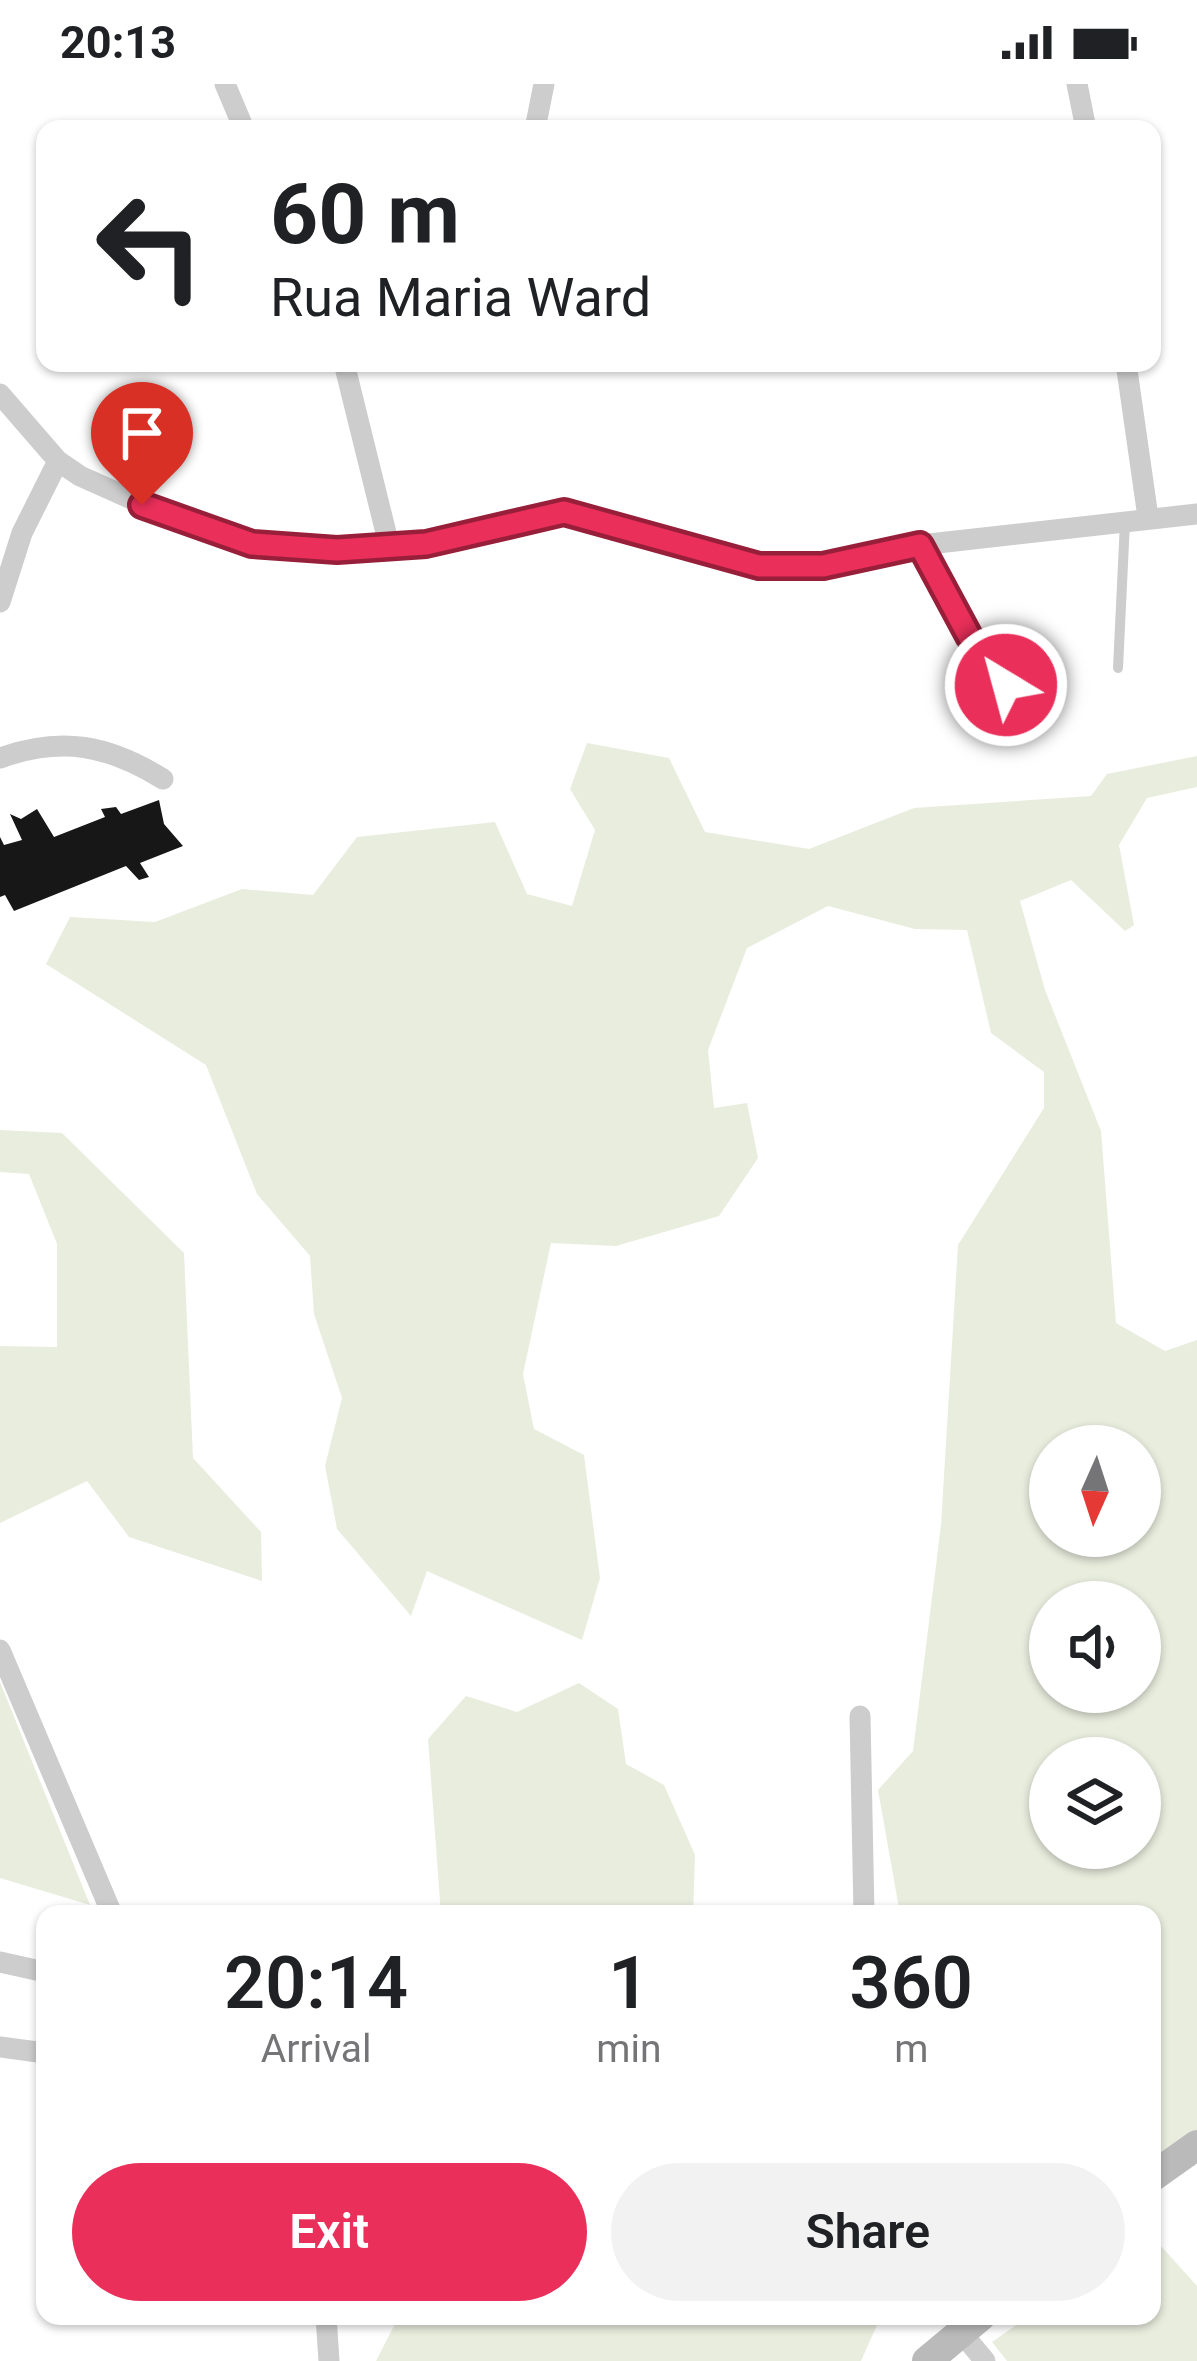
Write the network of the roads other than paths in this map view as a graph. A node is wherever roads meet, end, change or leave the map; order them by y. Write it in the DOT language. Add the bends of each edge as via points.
graph roads {
  1 [pos="225,84"];
  2 [pos="544,84"];
  3 [pos="1077,84"];
  4 [pos="240,120"];
  5 [pos="537,120"];
  6 [pos="1084,120"];
  7 [pos="346,372"];
  8 [pos="1127,372"];
  9 [pos="0,394"];
  10 [pos="58,461"];
  11 [pos="1197,514"];
  12 [pos="1137,519"];
  13 [pos="920,545"];
  14 [pos="390,549"];
  15 [pos="0,602"];
  16 [pos="1118,668"];
  17 [pos="1006,685"];
  18 [pos="0,758"];
  19 [pos="163,779"];
  20 [pos="0,1650"];
  21 [pos="860,1716"];
  22 [pos="108,1905"];
  23 [pos="864,1905"];
  24 [pos="0,1962"];
  25 [pos="36,1970"];
  26 [pos="0,2047"];
  27 [pos="36,2052"];
  28 [pos="1197,2145"];
  29 [pos="1161,2170"];
  30 [pos="326,2325"];
  31 [pos="970,2325"];
  32 [pos="971,2325"];
  33 [pos="328,2361"];
  34 [pos="927,2361"];
  35 [pos="985,2361"];
  1 -- 4 [label="street"];
  2 -- 5 [label="street"];
  3 -- 6 [label="street"];
  7 -- 14 [label="street"];
  8 -- 12 [label="street"];
  9 -- 10 [label="street"];
  10 -- 14 [label="street" via="142,505 252,544"];
  10 -- 15 [label="street"];
  11 -- 12 [label="street"];
  12 -- 13 [label="street"];
  12 -- 16 [label="lane" via="1120,548"];
  13 -- 14 [label="street" via="789,569 564,512"];
  13 -- 17 [label="lane"];
  18 -- 19 [label="street" via="79,743 127,756"];
  20 -- 22 [label="street"];
  21 -- 23 [label="street"];
  24 -- 25 [label="street"];
  26 -- 27 [label="street"];
  28 -- 29 [label="street"];
  30 -- 33 [label="street"];
  31 -- 34 [label="street"];
  32 -- 35 [label="street"];
}
